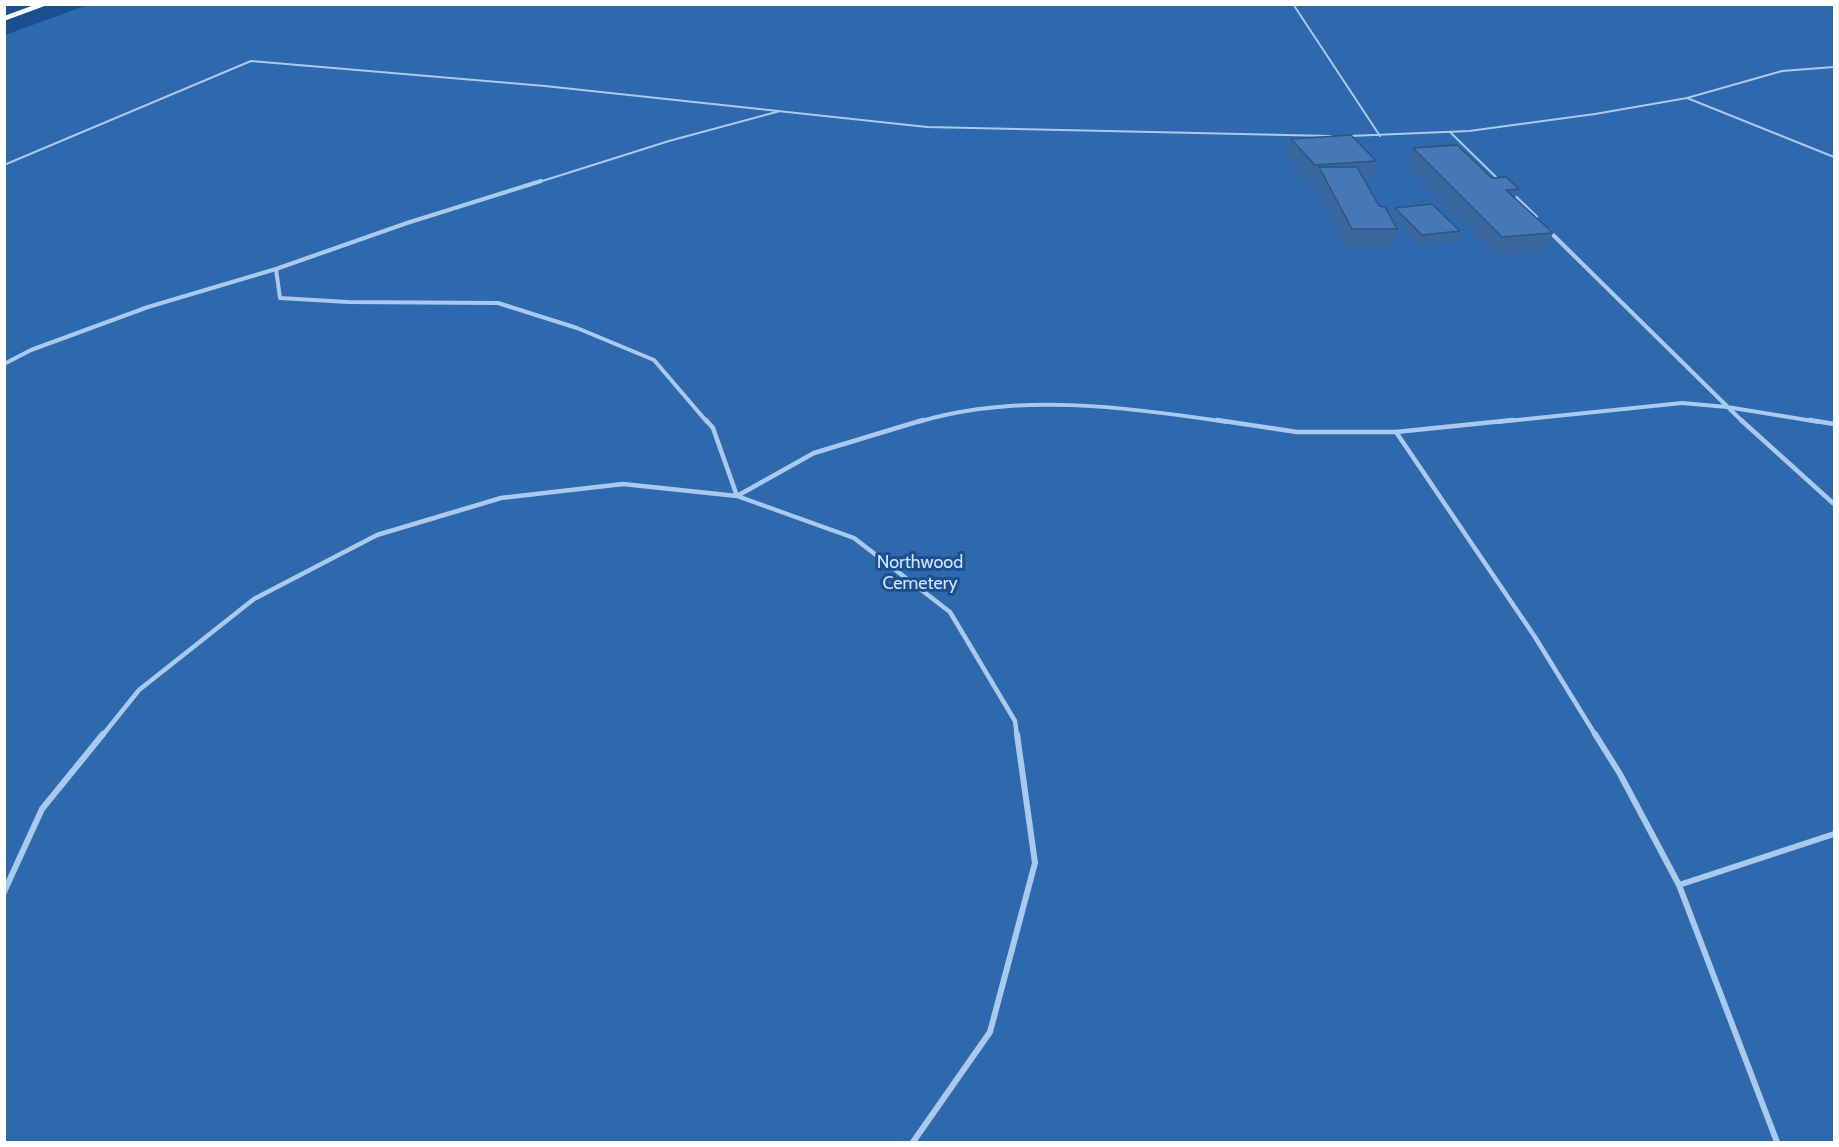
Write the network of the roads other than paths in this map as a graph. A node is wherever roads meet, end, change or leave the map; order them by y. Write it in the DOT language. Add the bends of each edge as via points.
graph roads {
  1 [pos="46,4"];
  2 [pos="1293,4"];
  3 [pos="4,19"];
  4 [pos="1834,67"];
  5 [pos="1687,98"];
  6 [pos="783,111"];
  7 [pos="1450,133"];
  8 [pos="1333,136"];
  9 [pos="1345,136"];
  10 [pos="1380,136"];
  11 [pos="1834,157"];
  12 [pos="4,165"];
  13 [pos="1501,182"];
  14 [pos="1509,191"];
  15 [pos="276,269"];
  16 [pos="4,364"];
  17 [pos="1726,407"];
  18 [pos="1834,424"];
  19 [pos="1396,432"];
  20 [pos="738,496"];
  21 [pos="1834,504"];
  22 [pos="1834,834"];
  23 [pos="1679,885"];
  24 [pos="4,892"];
  25 [pos="912,1143"];
  26 [pos="1776,1143"];
  1 -- 3 [label="highway"];
  2 -- 10 [label="lane"];
  4 -- 5 [label="lane" via="1782,71"];
  5 -- 7 [label="lane"];
  5 -- 11 [label="lane"];
  6 -- 8 [label="lane" via="927,127"];
  6 -- 12 [label="lane" via="251,61"];
  6 -- 15 [label="lane" via="669,141 407,223"];
  7 -- 10 [label="lane"];
  7 -- 13 [label="lane"];
  9 -- 10 [label="lane"];
  14 -- 17 [label="lane"];
  15 -- 16 [label="lane" via="148,307"];
  15 -- 20 [label="lane" via="280,298 498,303 577,328 654,360 713,428"];
  17 -- 18 [label="lane"];
  17 -- 19 [label="lane" via="1682,403"];
  17 -- 21 [label="lane"];
  19 -- 20 [label="lane" via="1297,432 1148,410 1010,404 933,417 814,453"];
  19 -- 23 [label="lane" via="1535,637 1620,774"];
  20 -- 24 [label="lane" via="623,484 501,498 377,535 254,599 139,690 42,809"];
  20 -- 25 [label="lane" via="854,538 950,612 1015,721 1035,863 990,1032"];
  22 -- 23 [label="lane"];
  23 -- 26 [label="lane"];
}
